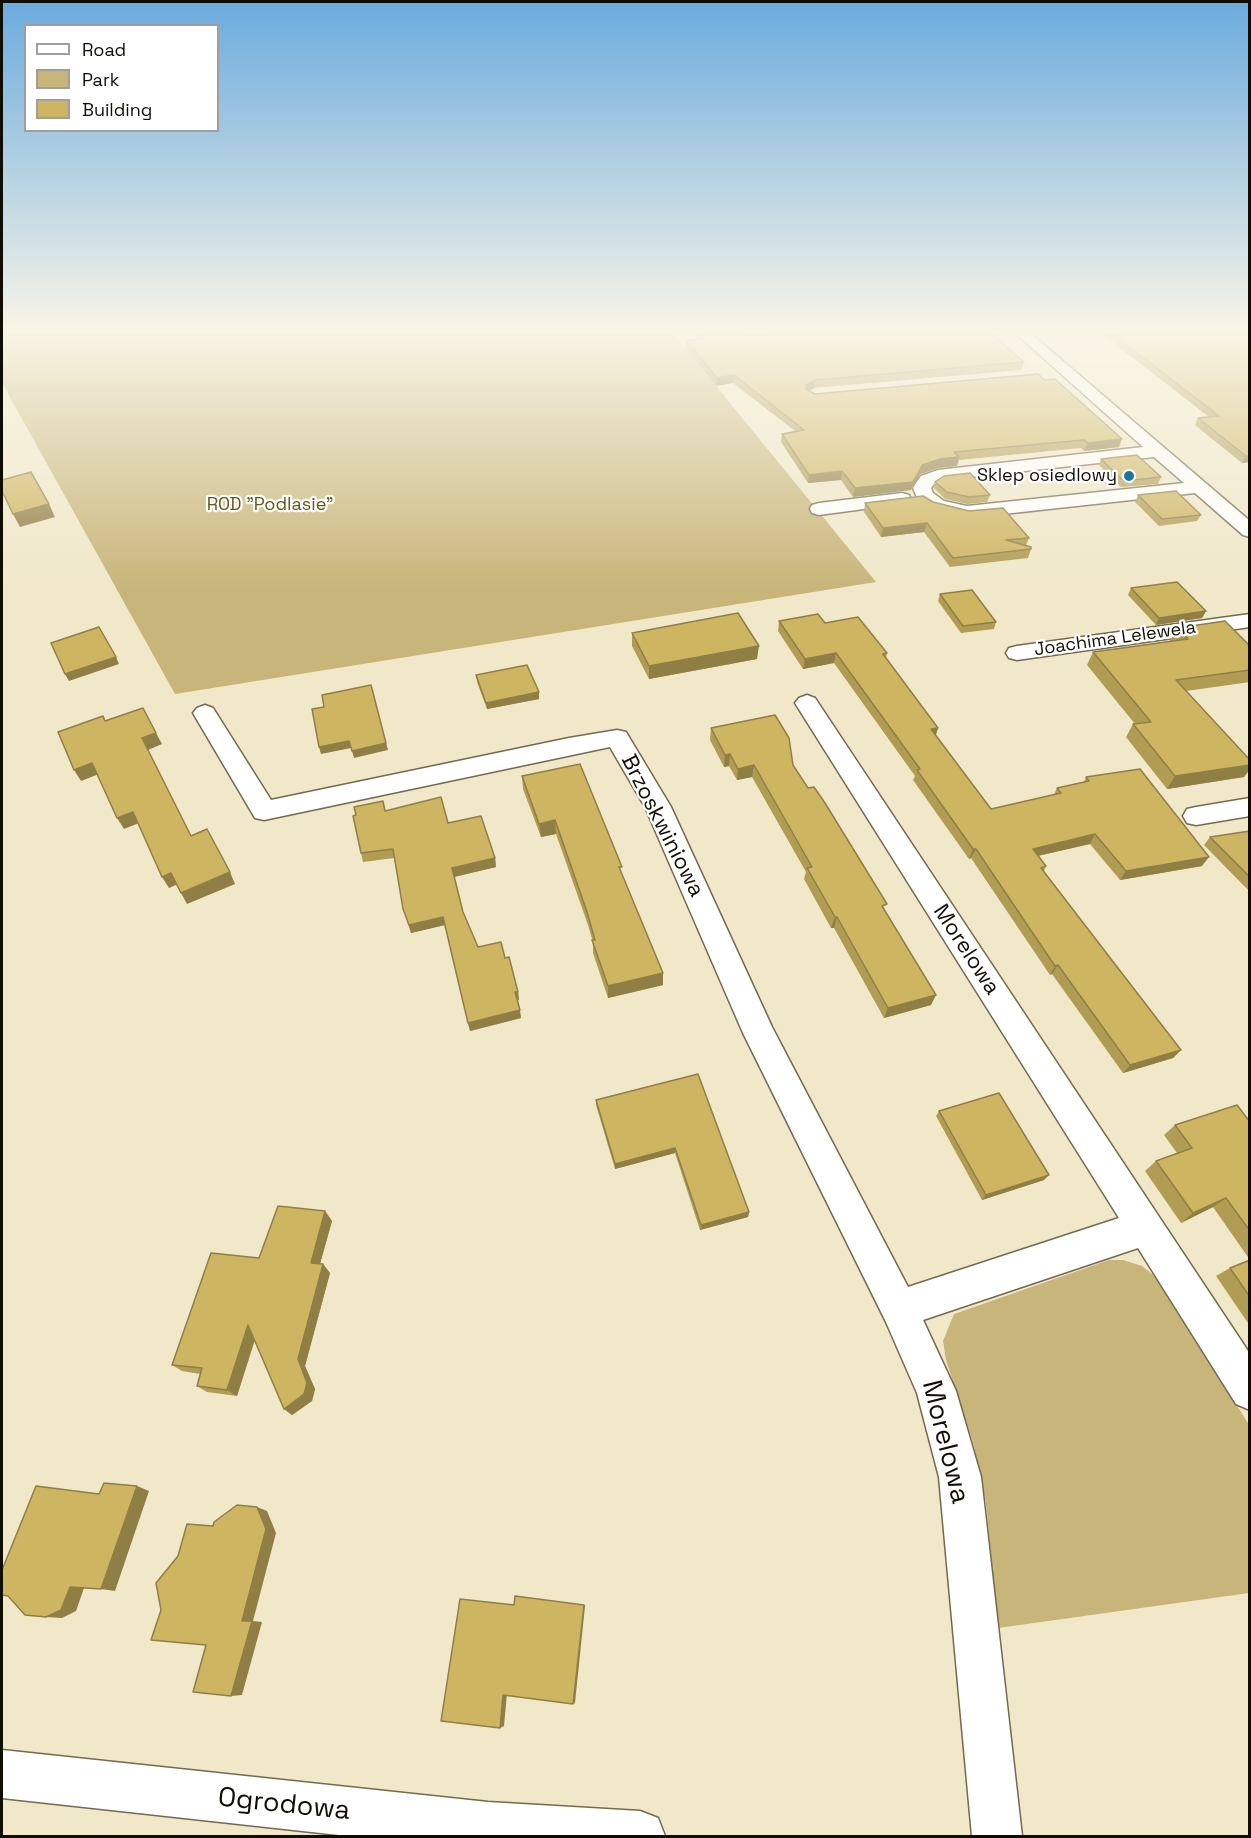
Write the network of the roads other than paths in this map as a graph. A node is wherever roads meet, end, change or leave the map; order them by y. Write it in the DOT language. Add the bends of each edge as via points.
graph roads {
  1 [pos="1120,419"];
  2 [pos="1157,451"];
  3 [pos="1198,487"];
  4 [pos="925,496"];
  5 [pos="819,509"];
  6 [pos="1250,531"];
  7 [pos="1250,620"];
  8 [pos="1017,653"];
  9 [pos="807,703"];
  10 [pos="205,713"];
  11 [pos="1250,807"];
  12 [pos="1196,816"];
  13 [pos="1144,1228"];
  14 [pos="899,1309"];
  15 [pos="1250,1390"];
  16 [pos="2,1774"];
  17 [pos="640,1836"];
  18 [pos="997,1836"];
  1 -- 2 [label="street"];
  2 -- 3 [label="street"];
  2 -- 4 [label="street" via="938,475 924,482"];
  3 -- 4 [label="street" via="967,512 944,508"];
  3 -- 6 [label="street"];
  4 -- 5 [label="street"];
  7 -- 8 [label="street, Joachima Lelewela"];
  9 -- 13 [label="street, Morelowa"];
  10 -- 14 [label="street, Brzoskwiniowa" via="264,811 617,738 658,807 759,1033"];
  11 -- 12 [label="street"];
  13 -- 14 [label="street"];
  13 -- 15 [label="street, Morelowa"];
  14 -- 18 [label="street, Morelowa" via="936,1391 960,1477"];
  16 -- 17 [label="street, Ogrodowa" via="488,1827"];
}
